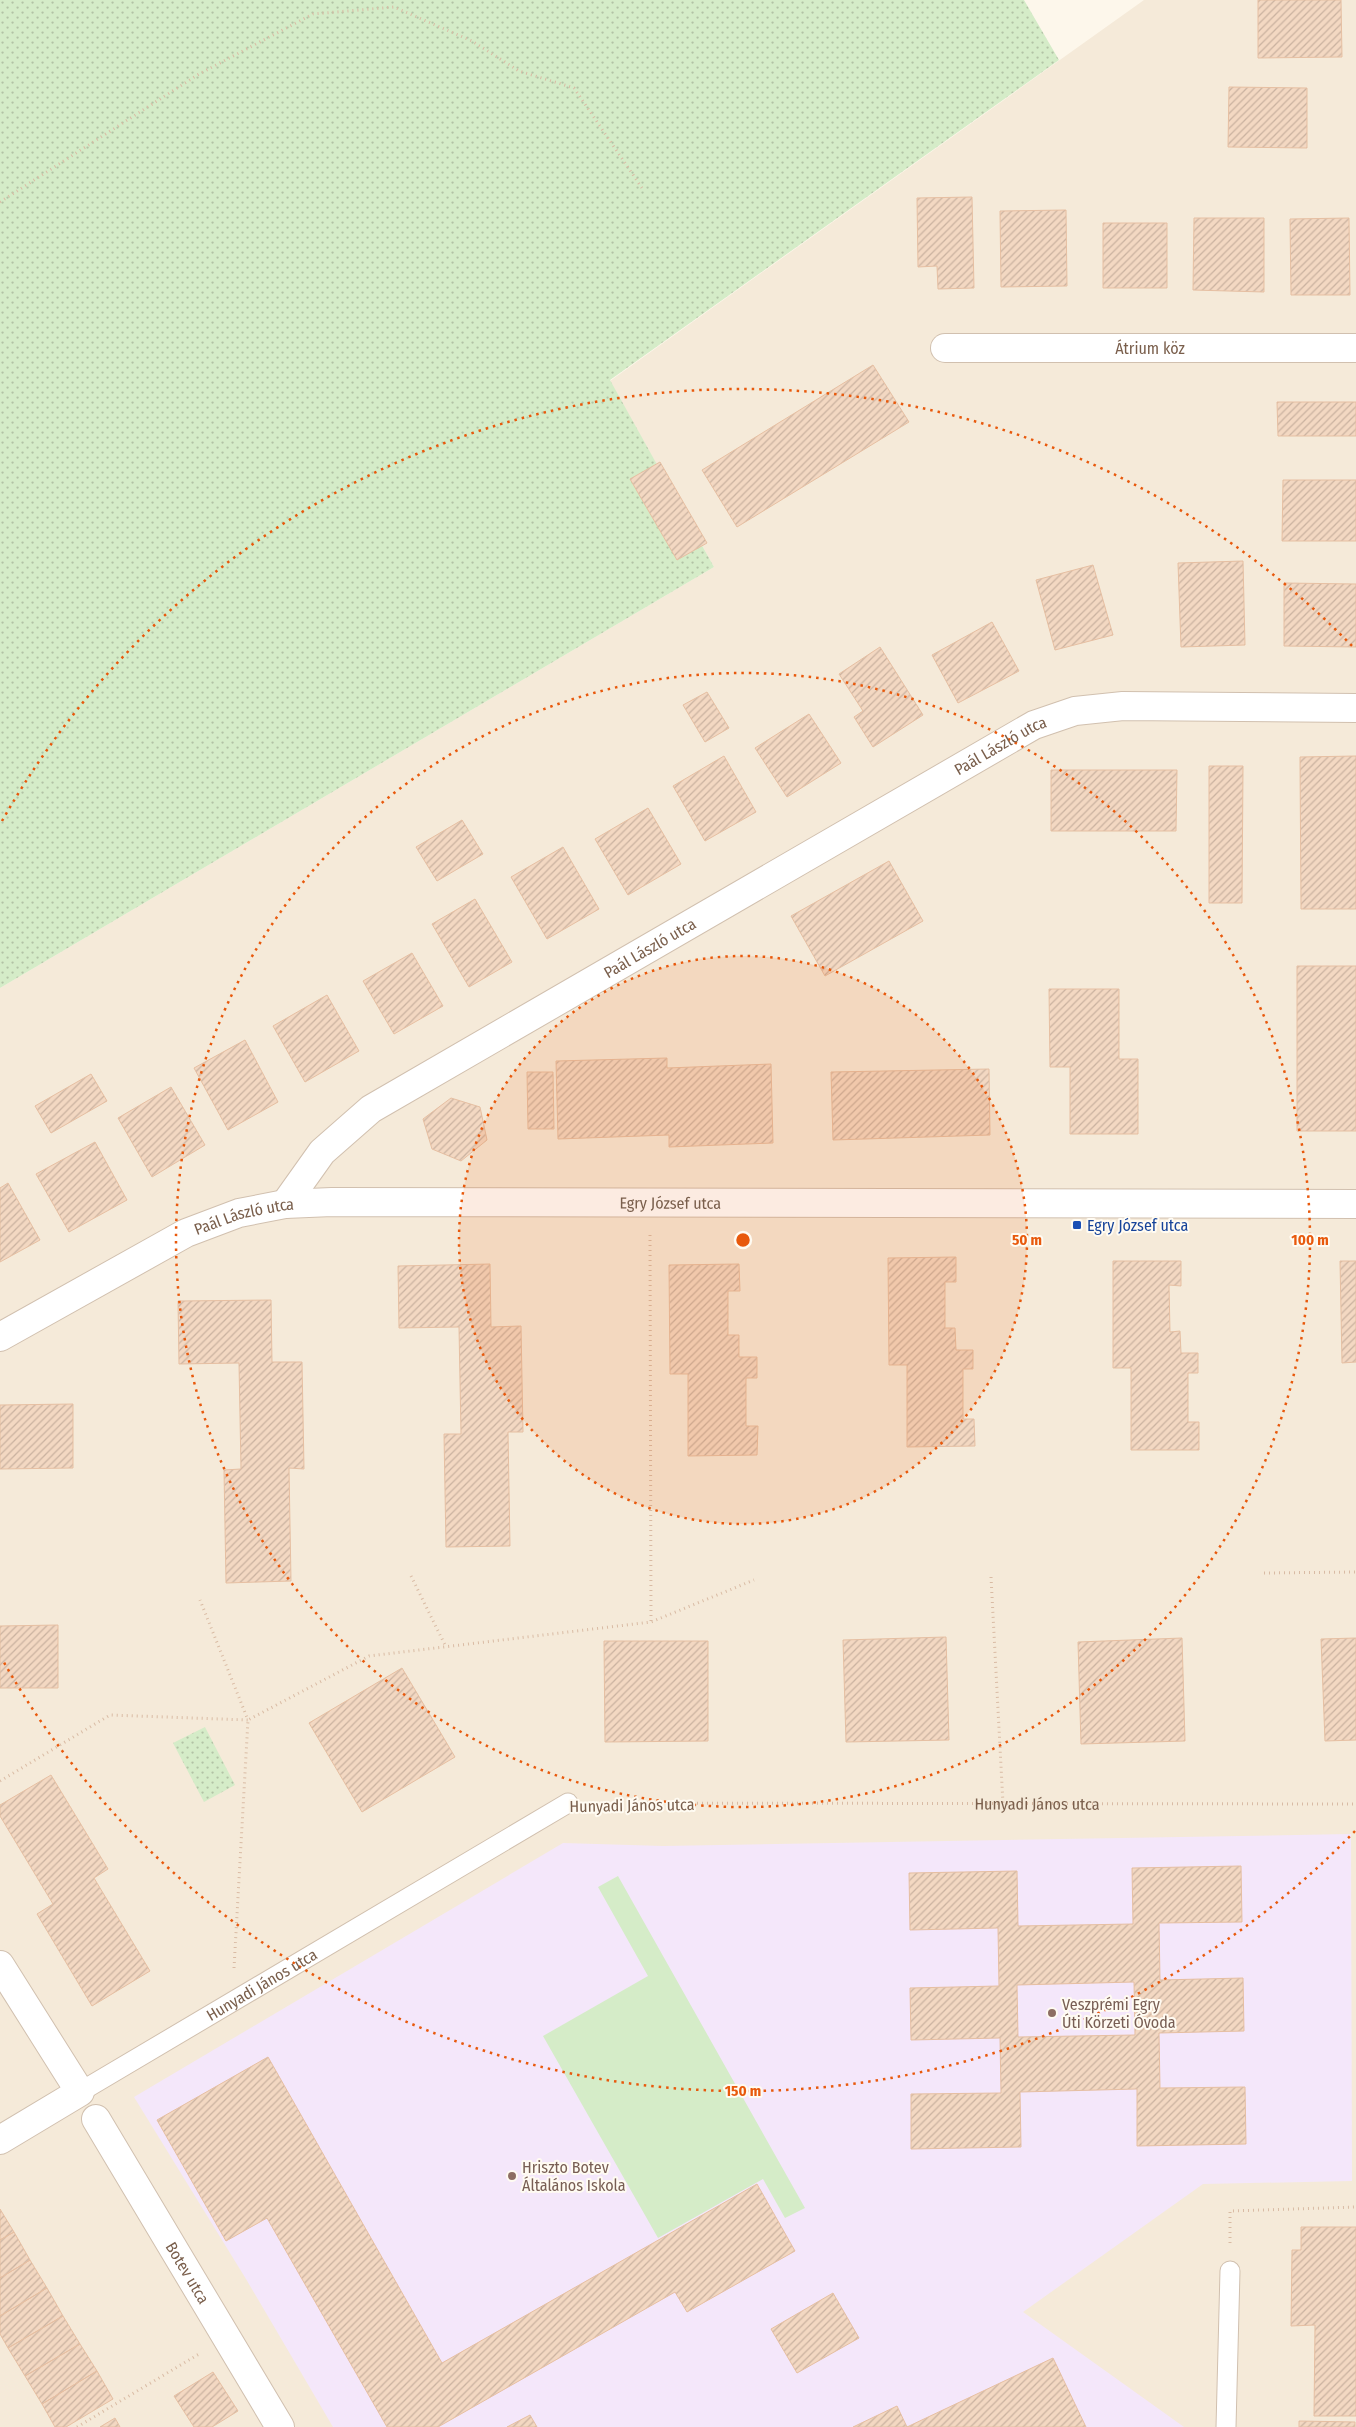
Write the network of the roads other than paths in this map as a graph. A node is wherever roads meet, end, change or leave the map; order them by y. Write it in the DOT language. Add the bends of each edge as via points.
graph roads {
  1 [pos="945,348"];
  2 [pos="1356,348"];
  3 [pos="1356,708"];
  4 [pos="286,1204"];
  5 [pos="1356,1204"];
  6 [pos="0,1337"];
  7 [pos="568,1803"];
  8 [pos="0,1965"];
  9 [pos="80,2092"];
  10 [pos="96,2119"];
  11 [pos="0,2140"];
  12 [pos="1230,2271"];
  13 [pos="280,2427"];
  14 [pos="1226,2427"];
  1 -- 2 [label="street, Átrium köz"];
  3 -- 4 [label="street, Paál László utca" via="1123,706 1075,711 1034,725 371,1109 322,1152"];
  4 -- 5 [label="street, Egry József utca"];
  4 -- 6 [label="street, Paál László utca" via="239,1213 186,1233"];
  7 -- 9 [label="lane, Hunyadi János utca"];
  8 -- 9 [label="street"];
  9 -- 11 [label="street, Hunyadi János utca"];
  10 -- 13 [label="street, Botev utca"];
  12 -- 14 [label="lane"];
}
